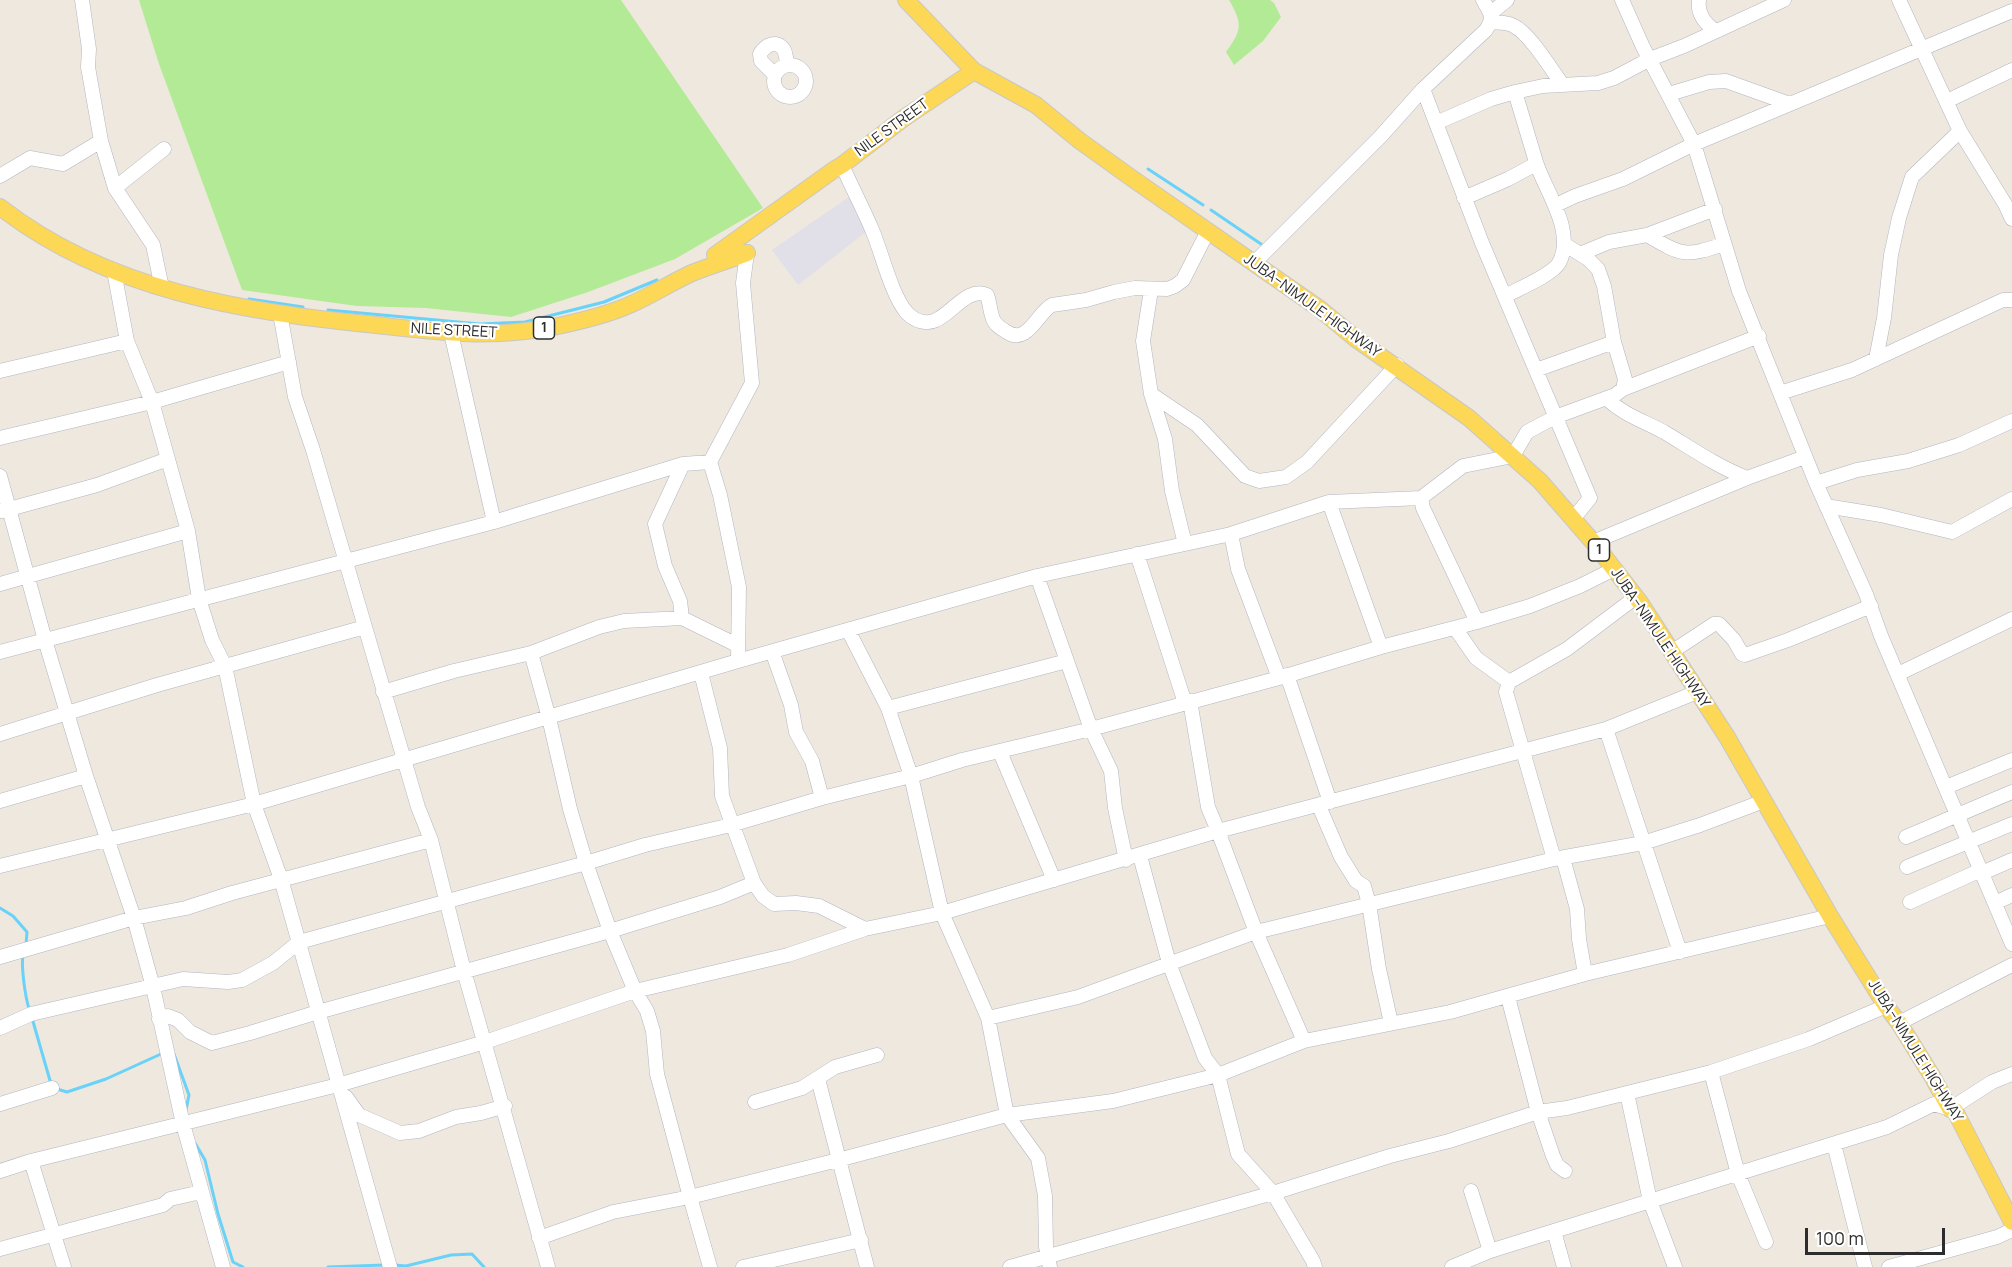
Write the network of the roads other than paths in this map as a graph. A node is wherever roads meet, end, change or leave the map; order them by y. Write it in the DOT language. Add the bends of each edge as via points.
graph roads {
  1 [pos="82,0"];
  2 [pos="906,0"];
  3 [pos="1483,0"];
  4 [pos="1507,0"];
  5 [pos="1622,0"];
  6 [pos="1699,0"];
  7 [pos="1784,0"];
  8 [pos="1899,0"];
  9 [pos="2012,11"];
  10 [pos="1491,17"];
  11 [pos="1715,31"];
  12 [pos="1923,50"];
  13 [pos="1650,59"];
  14 [pos="788,65"];
  15 [pos="2012,70"];
  16 [pos="974,71"];
  17 [pos="775,75"];
  18 [pos="1562,84"];
  19 [pos="1422,89"];
  20 [pos="1515,92"];
  21 [pos="1669,94"];
  22 [pos="1947,101"];
  23 [pos="1790,104"];
  24 [pos="1436,123"];
  25 [pos="1960,131"];
  26 [pos="101,141"];
  27 [pos="1694,144"];
  28 [pos="164,149"];
  29 [pos="1536,164"];
  30 [pos="842,165"];
  31 [pos="0,176"];
  32 [pos="115,188"];
  33 [pos="1464,198"];
  34 [pos="2008,202"];
  35 [pos="1556,205"];
  36 [pos="0,207"];
  37 [pos="1715,209"];
  38 [pos="2012,219"];
  39 [pos="1208,231"];
  40 [pos="1647,235"];
  41 [pos="1724,243"];
  42 [pos="1563,244"];
  43 [pos="747,253"];
  44 [pos="1580,254"];
  45 [pos="1255,262"];
  46 [pos="114,271"];
  47 [pos="162,288"];
  48 [pos="1151,290"];
  49 [pos="1504,296"];
  50 [pos="2012,300"];
  51 [pos="280,313"];
  52 [pos="451,333"];
  53 [pos="1759,336"];
  54 [pos="127,341"];
  55 [pos="1614,342"];
  56 [pos="1876,359"];
  57 [pos="289,362"];
  58 [pos="1397,365"];
  59 [pos="1536,369"];
  60 [pos="0,371"];
  61 [pos="1623,389"];
  62 [pos="1780,393"];
  63 [pos="1151,394"];
  64 [pos="1607,399"];
  65 [pos="152,402"];
  66 [pos="1555,417"];
  67 [pos="2012,421"];
  68 [pos="0,438"];
  69 [pos="1513,456"];
  70 [pos="1805,456"];
  71 [pos="168,459"];
  72 [pos="710,462"];
  73 [pos="683,464"];
  74 [pos="0,476"];
  75 [pos="1747,478"];
  76 [pos="1816,483"];
  77 [pos="1421,498"];
  78 [pos="2012,499"];
  79 [pos="1329,502"];
  80 [pos="1826,506"];
  81 [pos="4,511"];
  82 [pos="1573,519"];
  83 [pos="494,522"];
  84 [pos="189,531"];
  85 [pos="1231,534"];
  86 [pos="1593,542"];
  87 [pos="1185,544"];
  88 [pos="1137,554"];
  89 [pos="346,562"];
  90 [pos="1614,569"];
  91 [pos="27,576"];
  92 [pos="1037,576"];
  93 [pos="0,584"];
  94 [pos="1636,597"];
  95 [pos="199,599"];
  96 [pos="1871,606"];
  97 [pos="682,618"];
  98 [pos="2012,619"];
  99 [pos="1477,622"];
  100 [pos="365,627"];
  101 [pos="1455,628"];
  102 [pos="848,630"];
  103 [pos="45,640"];
  104 [pos="737,645"];
  105 [pos="1381,647"];
  106 [pos="1673,651"];
  107 [pos="0,652"];
  108 [pos="531,653"];
  109 [pos="773,654"];
  110 [pos="738,661"];
  111 [pos="1067,661"];
  112 [pos="225,666"];
  113 [pos="701,673"];
  114 [pos="1898,674"];
  115 [pos="1283,676"];
  116 [pos="1509,682"];
  117 [pos="383,692"];
  118 [pos="1697,692"];
  119 [pos="1188,702"];
  120 [pos="888,708"];
  121 [pos="67,712"];
  122 [pos="549,718"];
  123 [pos="1091,729"];
  124 [pos="1606,729"];
  125 [pos="0,734"];
  126 [pos="1523,751"];
  127 [pos="1000,752"];
  128 [pos="403,758"];
  129 [pos="2012,760"];
  130 [pos="86,776"];
  131 [pos="911,776"];
  132 [pos="1946,787"];
  133 [pos="2012,792"];
  134 [pos="822,798"];
  135 [pos="0,801"];
  136 [pos="1764,801"];
  137 [pos="254,804"];
  138 [pos="1325,804"];
  139 [pos="1958,816"];
  140 [pos="2012,824"];
  141 [pos="732,825"];
  142 [pos="1218,831"];
  143 [pos="1906,837"];
  144 [pos="106,839"];
  145 [pos="430,840"];
  146 [pos="1969,842"];
  147 [pos="1643,843"];
  148 [pos="1133,858"];
  149 [pos="1558,859"];
  150 [pos="2012,860"];
  151 [pos="586,863"];
  152 [pos="0,866"];
  153 [pos="1907,867"];
  154 [pos="1981,871"];
  155 [pos="281,879"];
  156 [pos="1054,880"];
  157 [pos="754,883"];
  158 [pos="2012,895"];
  159 [pos="1910,902"];
  160 [pos="446,903"];
  161 [pos="1995,903"];
  162 [pos="1369,904"];
  163 [pos="942,913"];
  164 [pos="1830,916"];
  165 [pos="134,918"];
  166 [pos="2009,927"];
  167 [pos="865,929"];
  168 [pos="610,931"];
  169 [pos="1256,932"];
  170 [pos="299,942"];
  171 [pos="2012,944"];
  172 [pos="1680,952"];
  173 [pos="0,957"];
  174 [pos="1169,963"];
  175 [pos="2012,965"];
  176 [pos="464,971"];
  177 [pos="1585,974"];
  178 [pos="153,987"];
  179 [pos="634,991"];
  180 [pos="1508,997"];
  181 [pos="1886,1006"];
  182 [pos="318,1012"];
  183 [pos="988,1018"];
  184 [pos="159,1019"];
  185 [pos="1391,1023"];
  186 [pos="1899,1023"];
  187 [pos="0,1028"];
  188 [pos="1304,1041"];
  189 [pos="485,1042"];
  190 [pos="877,1055"];
  191 [pos="1711,1072"];
  192 [pos="2012,1074"];
  193 [pos="1218,1075"];
  194 [pos="818,1079"];
  195 [pos="52,1088"];
  196 [pos="339,1088"];
  197 [pos="1627,1093"];
  198 [pos="755,1102"];
  199 [pos="0,1104"];
  200 [pos="504,1106"];
  201 [pos="1950,1109"];
  202 [pos="1538,1112"];
  203 [pos="1007,1115"];
  204 [pos="183,1124"];
  205 [pos="1834,1144"];
  206 [pos="838,1160"];
  207 [pos="31,1161"];
  208 [pos="0,1171"];
  209 [pos="1565,1171"];
  210 [pos="1738,1174"];
  211 [pos="1471,1191"];
  212 [pos="201,1192"];
  213 [pos="1273,1193"];
  214 [pos="690,1197"];
  215 [pos="1650,1201"];
  216 [pos="2012,1222"];
  217 [pos="2012,1230"];
  218 [pos="1554,1231"];
  219 [pos="55,1234"];
  220 [pos="539,1238"];
  221 [pos="861,1240"];
  222 [pos="1766,1242"];
  223 [pos="0,1249"];
  224 [pos="1490,1251"];
  225 [pos="1048,1262"];
  226 [pos="218,1266"];
  227 [pos="64,1267"];
  228 [pos="390,1267"];
  229 [pos="548,1267"];
  230 [pos="710,1267"];
  231 [pos="743,1267"];
  232 [pos="867,1267"];
  233 [pos="1010,1267"];
  234 [pos="1315,1267"];
  235 [pos="1452,1267"];
  236 [pos="1564,1267"];
  237 [pos="1675,1267"];
  238 [pos="1865,1267"];
  239 [pos="1889,1267"];
  1 -- 26 [label="street" via="88,67"];
  2 -- 16 [label="main road, JUBA–NIMULE HIGHWAY"];
  3 -- 10 [label="street"];
  4 -- 10 [label="street"];
  5 -- 13 [label="street"];
  6 -- 11 [label="street" via="1702,20"];
  7 -- 11 [label="street"];
  8 -- 12 [label="street"];
  9 -- 12 [label="street"];
  10 -- 18 [label="street" via="1522,32"];
  10 -- 19 [label="street" via="1485,30"];
  11 -- 13 [label="street"];
  12 -- 22 [label="street"];
  12 -- 23 [label="street"];
  13 -- 18 [label="street" via="1598,83"];
  13 -- 21 [label="street"];
  14 -- 17 [label="street"];
  14 -- 17 [label="street" via="782,48 766,46 760,54 761,61"];
  14 -- 17 [label="street" via="800,67 806,75 806,85 800,94 780,94 774,86"];
  15 -- 22 [label="street"];
  16 -- 30 [label="main road, NILE STREET"];
  16 -- 39 [label="main road, JUBA–NIMULE HIGHWAY / 1" via="1036,105 1080,141"];
  18 -- 20 [label="street"];
  19 -- 24 [label="street"];
  19 -- 45 [label="street" via="1381,136"];
  20 -- 24 [label="street"];
  20 -- 29 [label="street"];
  21 -- 23 [label="street" via="1726,81"];
  21 -- 27 [label="street"];
  22 -- 25 [label="street"];
  23 -- 27 [label="street"];
  24 -- 33 [label="street"];
  25 -- 34 [label="street"];
  25 -- 56 [label="street" via="1912,177 1899,218"];
  26 -- 31 [label="street" via="63,164 30,158"];
  26 -- 32 [label="street"];
  27 -- 35 [label="street" via="1623,179"];
  27 -- 37 [label="street"];
  28 -- 32 [label="street"];
  29 -- 33 [label="street"];
  29 -- 35 [label="street"];
  30 -- 43 [label="main road, NILE STREET" via="715,255"];
  30 -- 48 [label="street" via="898,298 908,313 921,322 939,319 971,295 982,293 987,295 993,319 1010,335 1017,336 1052,305 1135,288"];
  32 -- 47 [label="street" via="153,245"];
  33 -- 49 [label="street"];
  34 -- 38 [label="street"];
  35 -- 42 [label="street"];
  36 -- 46 [label="main road, NILE STREET / 1" via="62,246"];
  37 -- 40 [label="street"];
  37 -- 41 [label="street"];
  39 -- 45 [label="main road, JUBA–NIMULE HIGHWAY / 1"];
  39 -- 48 [label="street" via="1183,280 1175,286"];
  40 -- 41 [label="street" via="1675,252 1686,254"];
  40 -- 44 [label="street" via="1609,242"];
  41 -- 53 [label="street"];
  42 -- 44 [label="street"];
  42 -- 49 [label="street" via="1559,263 1552,270"];
  43 -- 52 [label="main road, NILE STREET / 1" via="692,273 625,307 585,319 510,334"];
  43 -- 72 [label="street" via="743,283 752,383"];
  44 -- 55 [label="street" via="1598,268"];
  45 -- 69 [label="main road, JUBA–NIMULE HIGHWAY / 1" via="1468,418"];
  46 -- 47 [label="main road, NILE STREET / 1"];
  46 -- 54 [label="street"];
  47 -- 51 [label="main road, NILE STREET / 1" via="232,306"];
  48 -- 63 [label="street" via="1143,341"];
  49 -- 59 [label="street"];
  50 -- 56 [label="street" via="2003,300"];
  51 -- 52 [label="main road, NILE STREET / 1"];
  51 -- 57 [label="street"];
  52 -- 83 [label="street"];
  53 -- 61 [label="street"];
  53 -- 62 [label="street"];
  54 -- 60 [label="street"];
  54 -- 65 [label="street"];
  55 -- 59 [label="street"];
  55 -- 61 [label="street" via="1625,379"];
  56 -- 62 [label="street"];
  57 -- 65 [label="street"];
  57 -- 89 [label="street" via="294,397"];
  58 -- 63 [label="street" via="1307,462 1286,477 1259,481 1245,476 1197,425"];
  59 -- 66 [label="street"];
  61 -- 64 [label="street"];
  62 -- 70 [label="street"];
  63 -- 87 [label="street" via="1165,439"];
  64 -- 66 [label="street"];
  64 -- 75 [label="street" via="1637,420"];
  65 -- 68 [label="street"];
  65 -- 71 [label="street"];
  66 -- 69 [label="street" via="1527,432"];
  66 -- 82 [label="street" via="1590,498"];
  67 -- 76 [label="street" via="1908,461 1857,470"];
  69 -- 77 [label="street" via="1463,466"];
  69 -- 82 [label="main road, JUBA–NIMULE HIGHWAY / 1"];
  70 -- 75 [label="street"];
  70 -- 76 [label="street"];
  71 -- 81 [label="street"];
  71 -- 84 [label="street"];
  72 -- 73 [label="street"];
  72 -- 104 [label="street" via="739,587"];
  73 -- 83 [label="street"];
  73 -- 97 [label="street" via="655,524"];
  74 -- 81 [label="street"];
  75 -- 86 [label="street"];
  76 -- 80 [label="street"];
  77 -- 79 [label="street"];
  77 -- 99 [label="street"];
  78 -- 80 [label="street" via="1952,532"];
  79 -- 85 [label="street"];
  79 -- 105 [label="street"];
  80 -- 96 [label="street"];
  81 -- 91 [label="street"];
  82 -- 86 [label="main road, JUBA–NIMULE HIGHWAY / 1"];
  83 -- 89 [label="street"];
  84 -- 91 [label="street"];
  84 -- 95 [label="street"];
  85 -- 87 [label="street"];
  85 -- 115 [label="street" via="1238,569"];
  86 -- 90 [label="main road, JUBA–NIMULE HIGHWAY / 1"];
  87 -- 88 [label="street"];
  88 -- 92 [label="street"];
  88 -- 119 [label="street"];
  89 -- 95 [label="street"];
  89 -- 100 [label="street"];
  90 -- 94 [label="main road, JUBA–NIMULE HIGHWAY / 1"];
  90 -- 99 [label="street" via="1530,606"];
  91 -- 93 [label="street"];
  91 -- 103 [label="street"];
  92 -- 102 [label="street"];
  92 -- 111 [label="street"];
  94 -- 116 [label="street" via="1567,649"];
  94 -- 118 [label="main road, JUBA–NIMULE HIGHWAY / 1"];
  95 -- 103 [label="street"];
  95 -- 112 [label="street"];
  96 -- 106 [label="street" via="1745,655 1719,624"];
  96 -- 114 [label="street"];
  97 -- 104 [label="street"];
  97 -- 108 [label="street" via="624,621"];
  98 -- 114 [label="street"];
  99 -- 101 [label="street"];
  100 -- 112 [label="street"];
  100 -- 117 [label="street"];
  101 -- 105 [label="street"];
  101 -- 116 [label="street" via="1476,658"];
  102 -- 110 [label="street"];
  102 -- 120 [label="street"];
  103 -- 107 [label="street"];
  103 -- 121 [label="street"];
  104 -- 110 [label="street"];
  105 -- 115 [label="street"];
  108 -- 117 [label="street"];
  108 -- 122 [label="street"];
  109 -- 134 [label="street" via="796,732 812,761"];
  110 -- 113 [label="street"];
  111 -- 120 [label="street"];
  111 -- 123 [label="street"];
  112 -- 121 [label="street"];
  112 -- 137 [label="street"];
  113 -- 122 [label="street"];
  113 -- 141 [label="street" via="720,748 722,796"];
  114 -- 132 [label="street"];
  115 -- 119 [label="street"];
  115 -- 138 [label="street"];
  116 -- 126 [label="street" via="1506,692"];
  117 -- 128 [label="street"];
  118 -- 124 [label="street"];
  118 -- 136 [label="main road, JUBA–NIMULE HIGHWAY / 1"];
  119 -- 123 [label="street"];
  119 -- 142 [label="street" via="1208,807"];
  120 -- 131 [label="street"];
  121 -- 125 [label="street"];
  121 -- 130 [label="street"];
  122 -- 128 [label="street"];
  122 -- 151 [label="street"];
  123 -- 127 [label="street"];
  123 -- 148 [label="street" via="1111,771 1115,808"];
  124 -- 126 [label="street"];
  124 -- 147 [label="street"];
  126 -- 138 [label="street"];
  126 -- 149 [label="street"];
  127 -- 131 [label="street"];
  127 -- 156 [label="street"];
  128 -- 137 [label="street"];
  128 -- 145 [label="street"];
  129 -- 132 [label="street"];
  130 -- 135 [label="street"];
  130 -- 144 [label="street"];
  131 -- 134 [label="street"];
  131 -- 163 [label="street"];
  132 -- 139 [label="street"];
  133 -- 139 [label="street"];
  134 -- 141 [label="street"];
  136 -- 147 [label="street"];
  136 -- 164 [label="main road, JUBA–NIMULE HIGHWAY / 1"];
  137 -- 144 [label="street"];
  137 -- 155 [label="street"];
  138 -- 142 [label="street"];
  138 -- 162 [label="street" via="1341,857 1356,881 1364,886"];
  139 -- 143 [label="street"];
  139 -- 146 [label="street"];
  140 -- 146 [label="street"];
  141 -- 151 [label="street"];
  141 -- 157 [label="street"];
  142 -- 148 [label="street"];
  142 -- 169 [label="street"];
  144 -- 152 [label="street"];
  144 -- 165 [label="street"];
  145 -- 155 [label="street"];
  145 -- 160 [label="street"];
  146 -- 153 [label="street"];
  146 -- 154 [label="street"];
  147 -- 149 [label="street"];
  147 -- 172 [label="street"];
  148 -- 156 [label="street"];
  148 -- 174 [label="street"];
  149 -- 162 [label="street"];
  149 -- 177 [label="street" via="1577,909"];
  150 -- 154 [label="street"];
  151 -- 160 [label="street"];
  151 -- 168 [label="street"];
  154 -- 159 [label="street"];
  154 -- 161 [label="street"];
  155 -- 165 [label="street" via="186,908"];
  155 -- 170 [label="street"];
  156 -- 163 [label="street"];
  157 -- 167 [label="street" via="774,904 819,906"];
  157 -- 168 [label="street"];
  158 -- 161 [label="street"];
  160 -- 170 [label="street"];
  160 -- 176 [label="street"];
  161 -- 166 [label="street"];
  162 -- 169 [label="street"];
  162 -- 185 [label="street"];
  163 -- 167 [label="street"];
  163 -- 183 [label="street"];
  164 -- 172 [label="street"];
  164 -- 181 [label="main road, JUBA–NIMULE HIGHWAY / 1"];
  165 -- 173 [label="street"];
  165 -- 178 [label="street"];
  166 -- 171 [label="street"];
  167 -- 179 [label="street" via="788,955"];
  168 -- 176 [label="street"];
  168 -- 179 [label="street"];
  169 -- 174 [label="street"];
  169 -- 188 [label="street"];
  170 -- 178 [label="street" via="273,963 242,980 183,979"];
  170 -- 182 [label="street"];
  172 -- 177 [label="street"];
  174 -- 183 [label="street" via="1078,997"];
  174 -- 193 [label="street" via="1205,1058"];
  175 -- 186 [label="street"];
  176 -- 182 [label="street"];
  176 -- 189 [label="street"];
  177 -- 180 [label="street"];
  178 -- 184 [label="street"];
  178 -- 187 [label="street" via="31,1014"];
  179 -- 189 [label="street"];
  179 -- 214 [label="street" via="647,1011 653,1031 657,1074"];
  180 -- 185 [label="street"];
  180 -- 202 [label="street"];
  181 -- 186 [label="main road, JUBA–NIMULE HIGHWAY / 1"];
  181 -- 191 [label="street" via="1809,1039"];
  182 -- 184 [label="street" via="212,1043 190,1032 178,1020 168,1016"];
  182 -- 196 [label="street"];
  183 -- 203 [label="street"];
  184 -- 204 [label="street"];
  185 -- 188 [label="street"];
  186 -- 201 [label="main road, JUBA–NIMULE HIGHWAY / 1"];
  188 -- 193 [label="street"];
  189 -- 196 [label="street"];
  189 -- 200 [label="street"];
  190 -- 194 [label="street" via="835,1067"];
  191 -- 197 [label="street"];
  191 -- 210 [label="street"];
  192 -- 201 [label="street"];
  193 -- 203 [label="street" via="1113,1101"];
  193 -- 213 [label="street" via="1238,1154"];
  194 -- 198 [label="street"];
  194 -- 206 [label="street"];
  195 -- 199 [label="street"];
  196 -- 200 [label="street" via="359,1115 400,1133"];
  196 -- 204 [label="street"];
  196 -- 228 [label="street"];
  197 -- 202 [label="street"];
  197 -- 215 [label="street"];
  200 -- 220 [label="street"];
  201 -- 205 [label="street" via="1934,1104 1887,1127"];
  201 -- 216 [label="main road, JUBA–NIMULE HIGHWAY / 1" via="1955,1111"];
  202 -- 209 [label="street" via="1557,1165"];
  202 -- 213 [label="street"];
  203 -- 206 [label="street"];
  203 -- 225 [label="street" via="1038,1158 1045,1196"];
  204 -- 207 [label="street"];
  204 -- 212 [label="street"];
  205 -- 210 [label="street"];
  205 -- 238 [label="street"];
  206 -- 214 [label="street"];
  206 -- 221 [label="street"];
  207 -- 208 [label="street"];
  207 -- 219 [label="street"];
  210 -- 215 [label="street"];
  210 -- 222 [label="street"];
  211 -- 224 [label="street"];
  212 -- 219 [label="street"];
  212 -- 226 [label="street"];
  213 -- 225 [label="street"];
  213 -- 234 [label="street"];
  214 -- 220 [label="street" via="613,1212"];
  214 -- 230 [label="street"];
  215 -- 218 [label="street"];
  215 -- 237 [label="street"];
  217 -- 239 [label="street"];
  218 -- 224 [label="street"];
  218 -- 236 [label="street"];
  219 -- 223 [label="street"];
  219 -- 227 [label="street"];
  220 -- 229 [label="street"];
  221 -- 231 [label="street"];
  221 -- 232 [label="street"];
  224 -- 235 [label="street"];
  225 -- 233 [label="street"];
}
